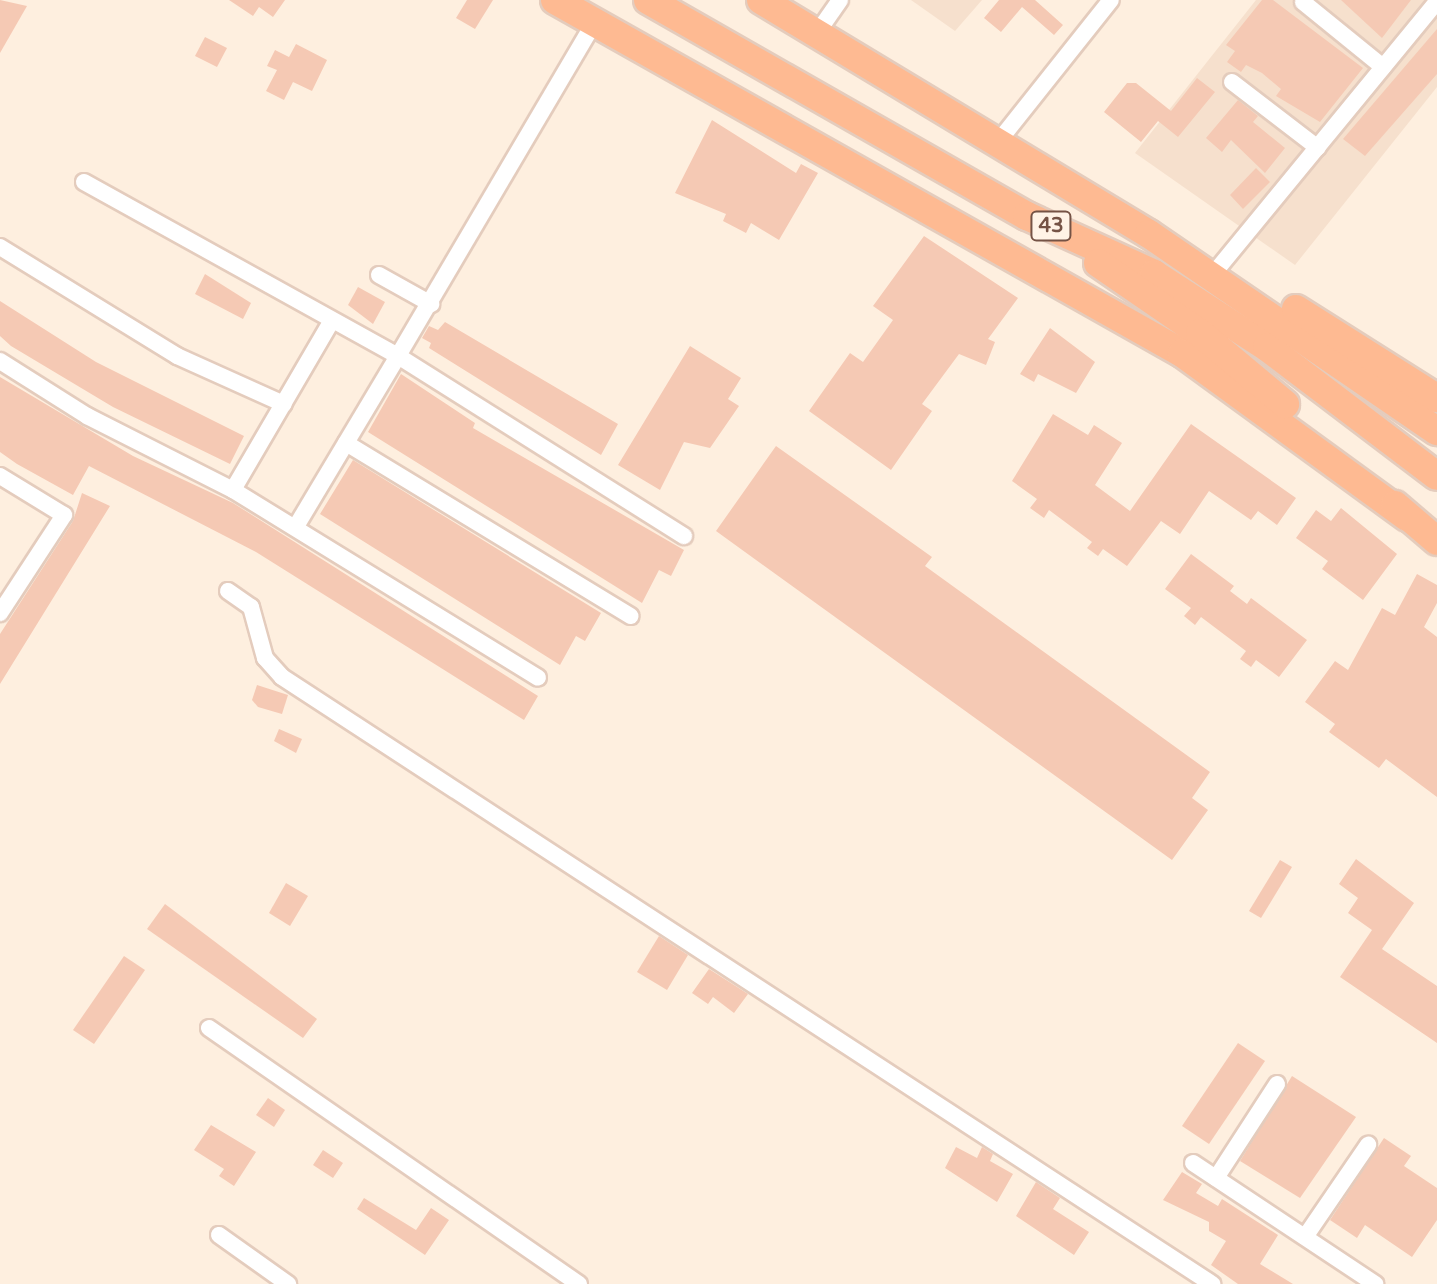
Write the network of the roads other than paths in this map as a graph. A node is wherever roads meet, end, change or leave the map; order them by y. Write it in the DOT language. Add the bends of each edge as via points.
graph roads {
  1 [pos="555,0"];
  2 [pos="648,0"];
  3 [pos="761,0"];
  4 [pos="840,0"];
  5 [pos="1111,0"];
  6 [pos="1303,2"];
  7 [pos="1437,2"];
  8 [pos="594,23"];
  9 [pos="817,33"];
  10 [pos="1383,67"];
  11 [pos="1232,82"];
  12 [pos="998,142"];
  13 [pos="1318,148"];
  14 [pos="84,182"];
  15 [pos="1027,216"];
  16 [pos="1149,234"];
  17 [pos="0,247"];
  18 [pos="1219,267"];
  19 [pos="379,275"];
  20 [pos="431,304"];
  21 [pos="331,322"];
  22 [pos="398,356"];
  23 [pos="0,361"];
  24 [pos="1437,398"];
  25 [pos="284,404"];
  26 [pos="1437,431"];
  27 [pos="346,443"];
  28 [pos="0,476"];
  29 [pos="1437,476"];
  30 [pos="233,490"];
  31 [pos="1407,517"];
  32 [pos="297,525"];
  33 [pos="684,536"];
  34 [pos="1437,541"];
  35 [pos="228,591"];
  36 [pos="0,613"];
  37 [pos="631,616"];
  38 [pos="538,678"];
  39 [pos="209,1028"];
  40 [pos="1277,1084"];
  41 [pos="1368,1145"];
  42 [pos="1193,1163"];
  43 [pos="1216,1178"];
  44 [pos="219,1235"];
  45 [pos="1305,1237"];
  46 [pos="288,1284"];
  47 [pos="579,1284"];
  48 [pos="1212,1284"];
  49 [pos="1375,1284"];
  1 -- 8 [label="highway"];
  2 -- 15 [label="highway, 43"];
  3 -- 9 [label="highway, 43"];
  4 -- 9 [label="street"];
  5 -- 12 [label="street"];
  6 -- 10 [label="street"];
  7 -- 10 [label="street"];
  8 -- 20 [label="street"];
  8 -- 31 [label="highway" via="1182,353"];
  9 -- 12 [label="highway, 43"];
  10 -- 13 [label="street"];
  11 -- 13 [label="street"];
  12 -- 16 [label="highway, 43"];
  13 -- 18 [label="street"];
  14 -- 21 [label="street"];
  15 -- 29 [label="highway, 43" via="1154,274 1267,347"];
  15 -- 31 [label="highway, 43" via="1246,369"];
  16 -- 18 [label="highway, 43"];
  16 -- 26 [label="highway, 43"];
  17 -- 25 [label="street" via="177,356"];
  18 -- 24 [label="highway, 43"];
  19 -- 20 [label="street"];
  20 -- 22 [label="street"];
  21 -- 22 [label="street"];
  21 -- 25 [label="street"];
  22 -- 27 [label="street"];
  22 -- 33 [label="street"];
  23 -- 30 [label="street" via="87,416"];
  25 -- 30 [label="street"];
  27 -- 32 [label="street"];
  27 -- 37 [label="street"];
  28 -- 36 [label="street" via="64,515"];
  30 -- 32 [label="street"];
  31 -- 34 [label="highway, 43"];
  32 -- 38 [label="street"];
  35 -- 48 [label="street" via="251,607 265,658 282,677"];
  39 -- 47 [label="street"];
  40 -- 43 [label="street"];
  41 -- 45 [label="street"];
  42 -- 43 [label="street"];
  43 -- 45 [label="street"];
  44 -- 46 [label="street"];
  45 -- 49 [label="street"];
}
